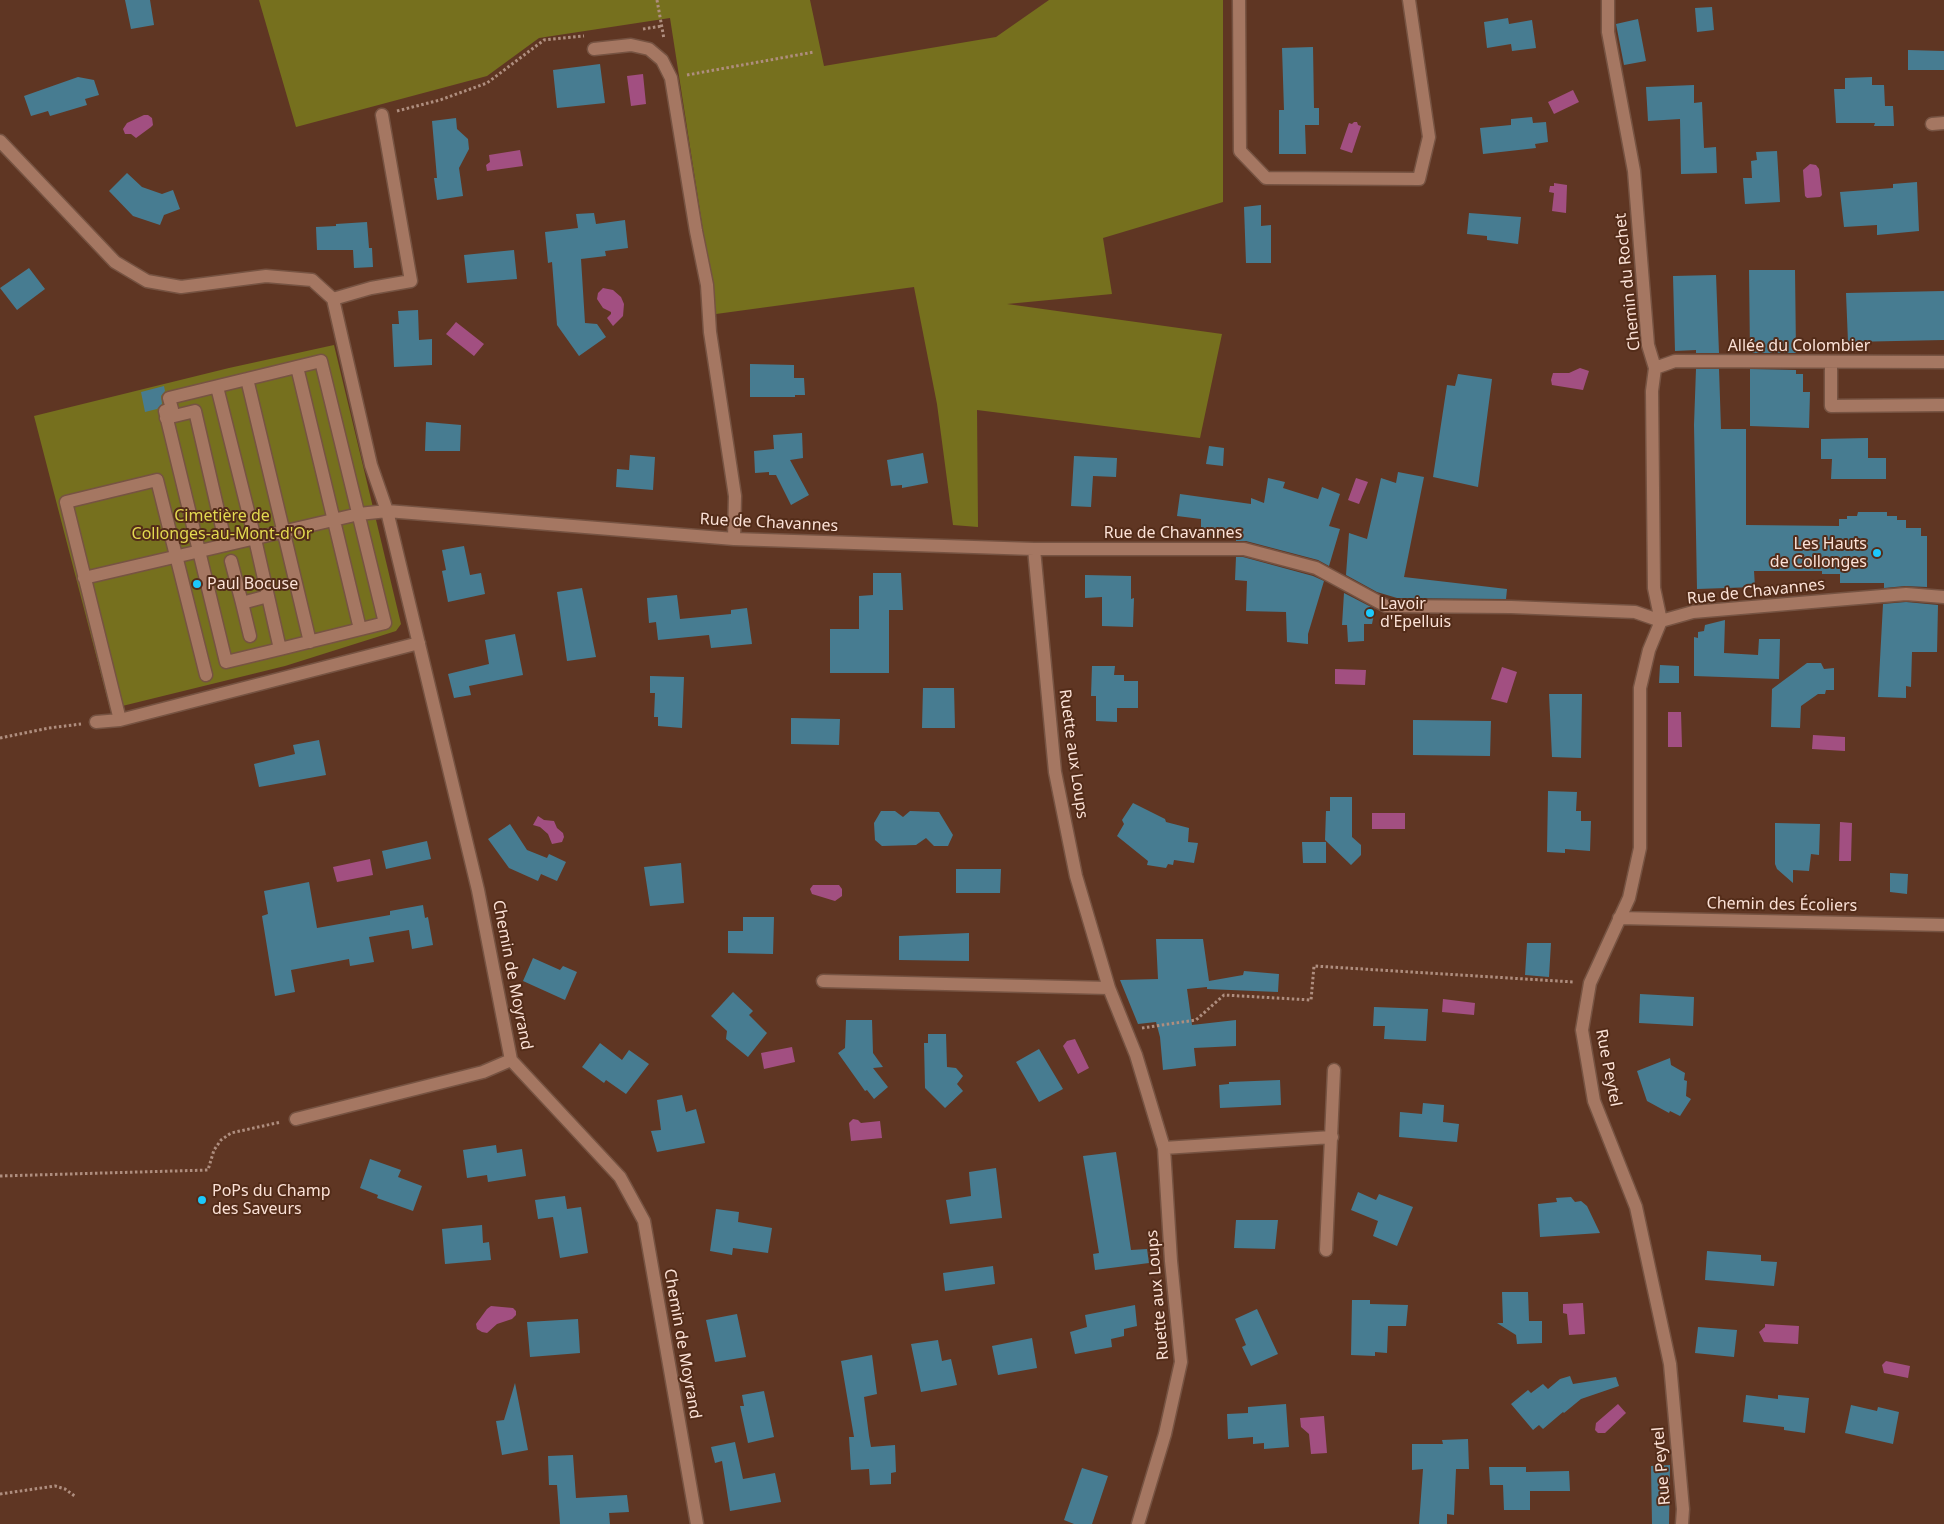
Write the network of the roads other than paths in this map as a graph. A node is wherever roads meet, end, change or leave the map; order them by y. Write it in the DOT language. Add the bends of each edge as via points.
graph roads {
  1 [pos="1239,0"];
  2 [pos="1410,0"];
  3 [pos="1608,0"];
  4 [pos="594,49"];
  5 [pos="382,115"];
  6 [pos="0,141"];
  7 [pos="333,299"];
  8 [pos="1831,362"];
  9 [pos="1944,362"];
  10 [pos="297,367"];
  11 [pos="1655,368"];
  12 [pos="246,379"];
  13 [pos="217,387"];
  14 [pos="1944,405"];
  15 [pos="166,418"];
  16 [pos="387,511"];
  17 [pos="359,514"];
  18 [pos="334,520"];
  19 [pos="284,532"];
  20 [pos="255,539"];
  21 [pos="734,539"];
  22 [pos="226,545"];
  23 [pos="1034,549"];
  24 [pos="199,552"];
  25 [pos="177,557"];
  26 [pos="231,561"];
  27 [pos="84,578"];
  28 [pos="268,596"];
  29 [pos="1944,597"];
  30 [pos="242,602"];
  31 [pos="1661,621"];
  32 [pos="360,629"];
  33 [pos="250,636"];
  34 [pos="310,642"];
  35 [pos="419,643"];
  36 [pos="280,649"];
  37 [pos="206,675"];
  38 [pos="120,720"];
  39 [pos="96,722"];
  40 [pos="1619,918"];
  41 [pos="1944,925"];
  42 [pos="823,982"];
  43 [pos="1109,988"];
  44 [pos="511,1060"];
  45 [pos="1334,1070"];
  46 [pos="296,1119"];
  47 [pos="1332,1137"];
  48 [pos="1164,1148"];
  49 [pos="1326,1250"];
  50 [pos="697,1524"];
  51 [pos="1138,1524"];
  52 [pos="1682,1524"];
  1 -- 2 [label="street" via="1240,151 1266,178 1419,179 1429,137"];
  3 -- 11 [label="street, Chemin du Rochet" via="1608,32 1634,171 1648,345"];
  4 -- 21 [label="street" via="631,45 649,50 662,60 671,78 707,285 710,332 735,496"];
  5 -- 7 [label="street" via="411,280"];
  6 -- 7 [label="street" via="114,262 147,281 181,287 266,276 312,280"];
  7 -- 16 [label="street, Chemin de Moyrand" via="371,465"];
  8 -- 9 [label="street, Allée du Colombier"];
  8 -- 11 [label="street, Allée du Colombier" via="1675,361"];
  8 -- 14 [label="street" via="1831,406"];
  10 -- 12 [label="street"];
  10 -- 17 [label="street" via="321,361"];
  10 -- 18 [label="street"];
  11 -- 31 [label="street, Chemin du Rochet" via="1652,390 1654,588"];
  12 -- 13 [label="street"];
  12 -- 19 [label="street"];
  13 -- 15 [label="street" via="169,398 172,409 165,411"];
  13 -- 20 [label="street"];
  15 -- 22 [label="street" via="195,411"];
  15 -- 24 [label="street"];
  16 -- 17 [label="street, Rue de Chavannes"];
  16 -- 21 [label="street, Rue de Chavannes"];
  16 -- 35 [label="street, Chemin de Moyrand"];
  17 -- 18 [label="street, Rue de Chavannes"];
  17 -- 32 [label="street" via="385,623"];
  18 -- 19 [label="street, Rue de Chavannes"];
  18 -- 32 [label="street"];
  19 -- 20 [label="street, Rue de Chavannes"];
  19 -- 34 [label="street"];
  20 -- 22 [label="street, Rue de Chavannes"];
  20 -- 28 [label="street"];
  21 -- 23 [label="street, Rue de Chavannes"];
  22 -- 24 [label="street, Rue de Chavannes"];
  23 -- 31 [label="street, Rue de Chavannes" via="1244,548 1316,568 1386,606 1635,612"];
  23 -- 43 [label="street, Ruette aux Loups" via="1055,772 1076,876"];
  24 -- 25 [label="street, Rue de Chavannes"];
  24 -- 36 [label="street" via="226,662"];
  25 -- 27 [label="street, Rue de Chavannes"];
  25 -- 27 [label="street" via="158,480 66,502"];
  25 -- 37 [label="street"];
  26 -- 30 [label="street"];
  27 -- 38 [label="street"];
  28 -- 30 [label="street"];
  28 -- 36 [label="street"];
  29 -- 31 [label="street, Rue de Chavannes" via="1877,596 1693,612"];
  30 -- 33 [label="street"];
  31 -- 40 [label="street, Rue Peytel" via="1649,650 1640,688 1640,848 1628,898"];
  32 -- 34 [label="street"];
  34 -- 36 [label="street"];
  35 -- 38 [label="street"];
  35 -- 44 [label="street, Chemin de Moyrand" via="478,890"];
  38 -- 39 [label="street"];
  40 -- 41 [label="street, Chemin des Écoliers"];
  40 -- 52 [label="street, Rue Peytel" via="1590,983 1582,1030 1594,1102 1636,1207 1670,1364"];
  42 -- 43 [label="street"];
  43 -- 48 [label="street, Ruette aux Loups" via="1136,1055"];
  44 -- 46 [label="street" via="483,1072"];
  44 -- 50 [label="street, Chemin de Moyrand" via="620,1177 644,1221"];
  45 -- 47 [label="street"];
  47 -- 48 [label="street"];
  47 -- 49 [label="street"];
  48 -- 51 [label="street, Ruette aux Loups" via="1181,1362 1165,1434"];
}
